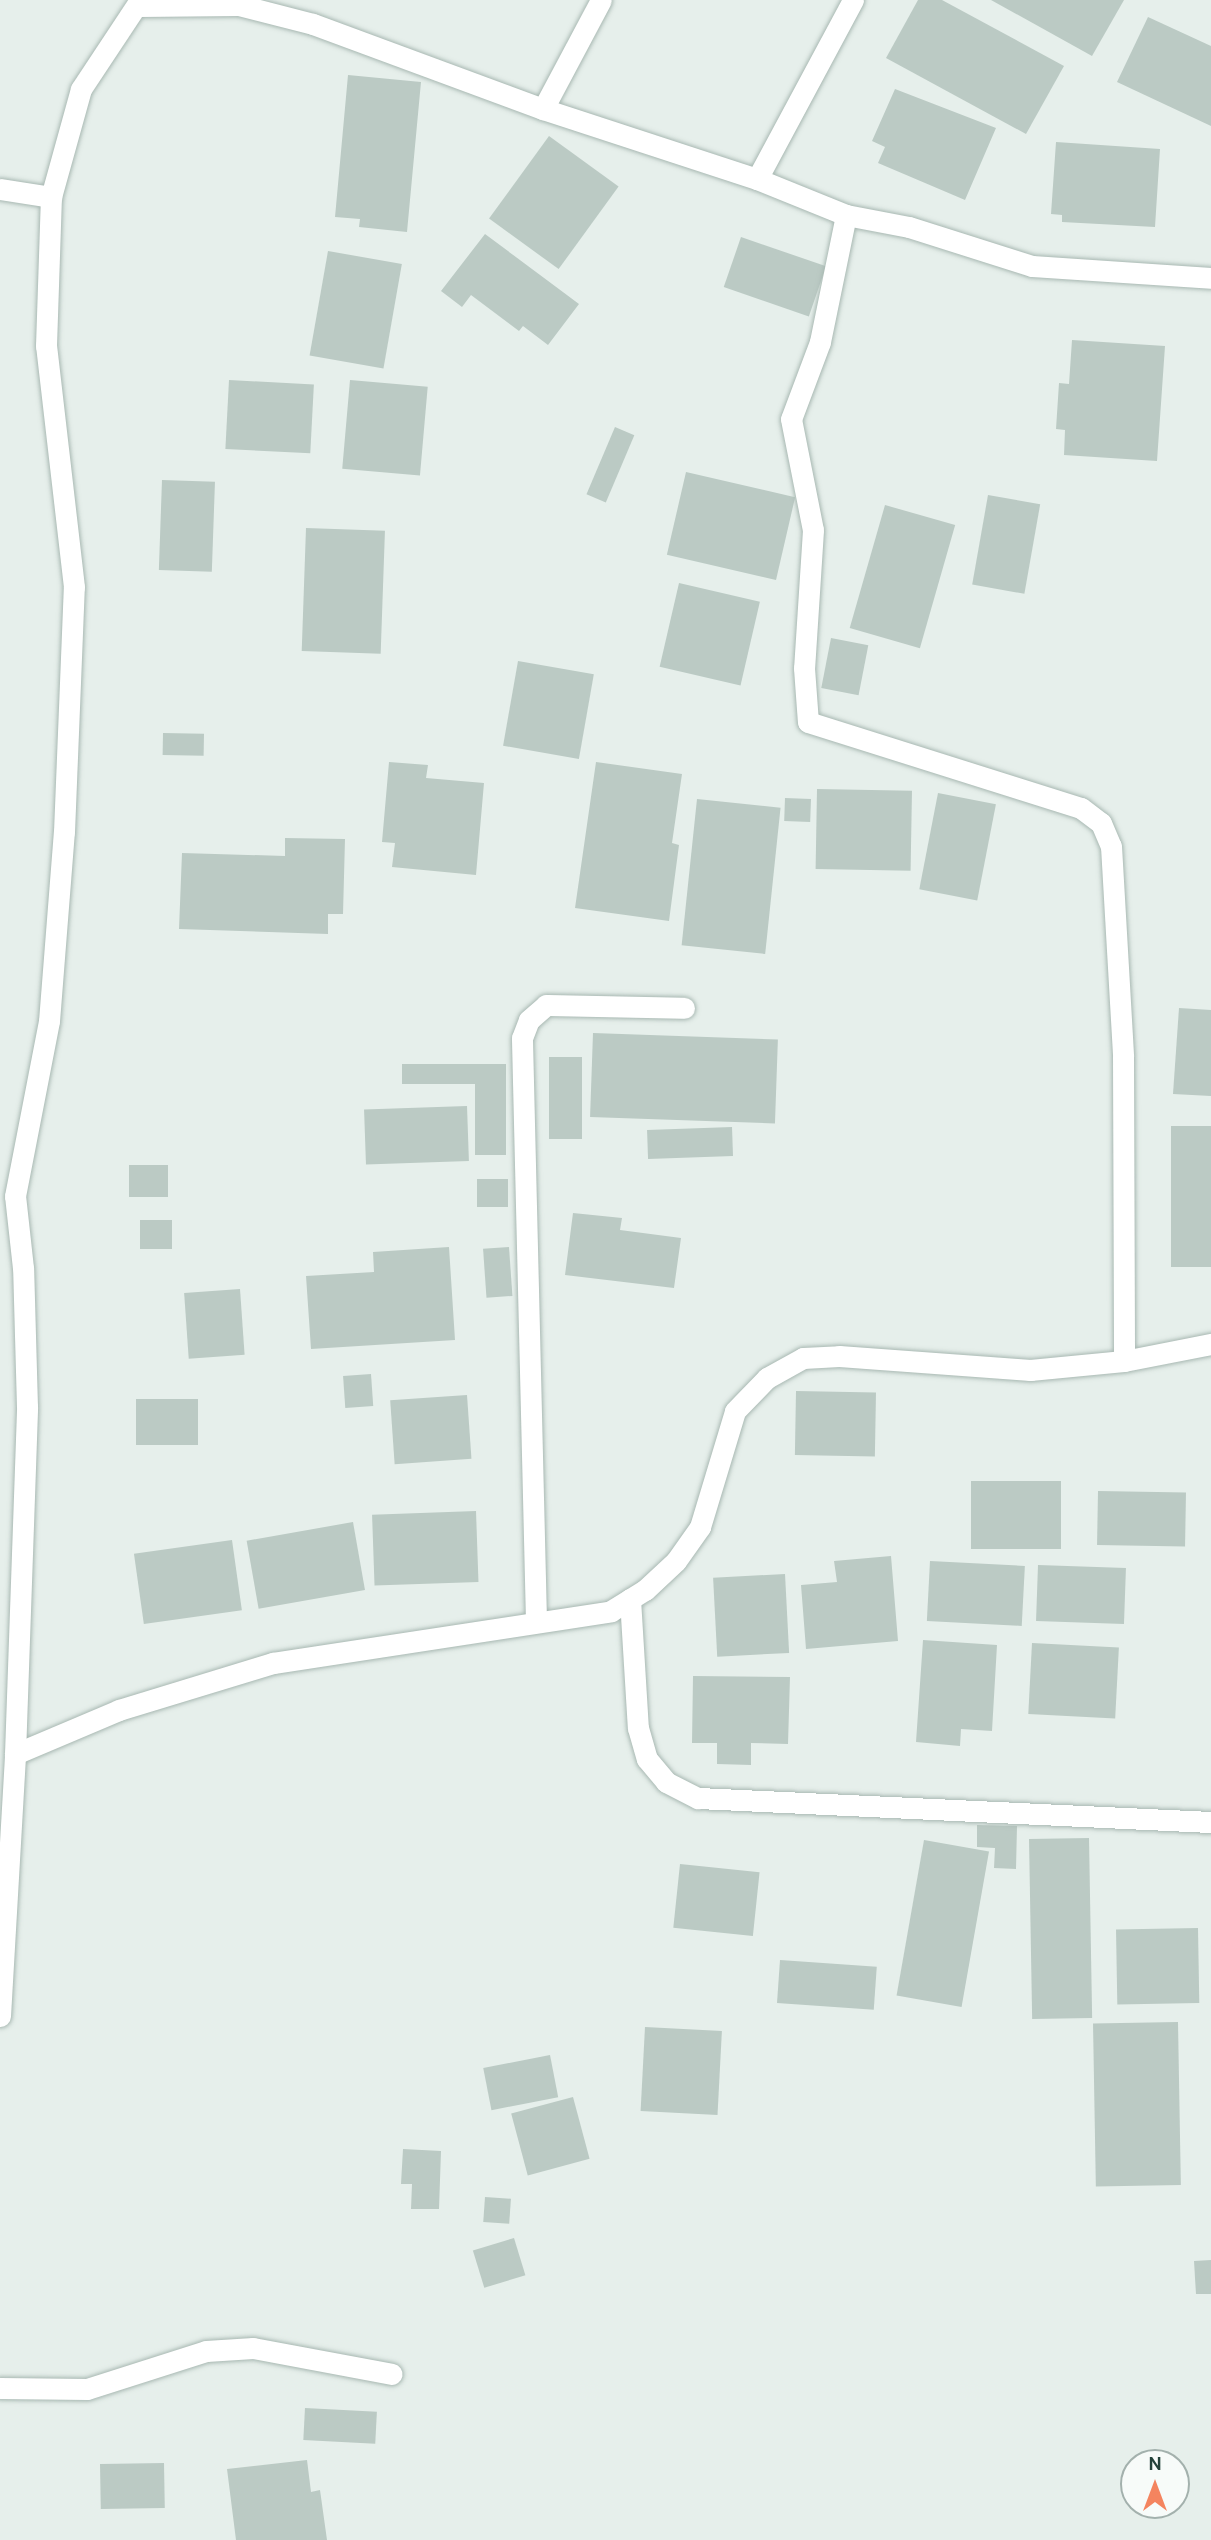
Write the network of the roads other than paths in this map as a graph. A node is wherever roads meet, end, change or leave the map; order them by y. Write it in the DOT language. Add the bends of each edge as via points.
graph roads {
  1 [pos="601,0"];
  2 [pos="853,0"];
  3 [pos="140,3"];
  4 [pos="543,109"];
  5 [pos="757,179"];
  6 [pos="0,189"];
  7 [pos="51,197"];
  8 [pos="846,215"];
  9 [pos="1211,278"];
  10 [pos="684,1008"];
  11 [pos="1211,1344"];
  12 [pos="1124,1361"];
  13 [pos="630,1599"];
  14 [pos="536,1621"];
  15 [pos="15,1754"];
  16 [pos="1211,1822"];
  17 [pos="0,2016"];
  18 [pos="392,2374"];
  19 [pos="0,2388"];
  1 -- 4 [label="street"];
  2 -- 5 [label="street"];
  3 -- 4 [label="street" via="239,5 313,24"];
  3 -- 7 [label="street" via="81,89"];
  4 -- 5 [label="street"];
  5 -- 8 [label="street"];
  6 -- 7 [label="street"];
  7 -- 15 [label="street" via="46,346 74,587 64,832 49,1021 15,1196 23,1268 27,1407"];
  8 -- 9 [label="street" via="909,227 1032,266"];
  8 -- 12 [label="street" via="820,342 791,419 813,530 804,668 808,722 1081,808 1101,822 1111,846 1124,1057"];
  10 -- 14 [label="street" via="546,1005 529,1020 522,1038"];
  11 -- 12 [label="street"];
  12 -- 13 [label="street" via="1030,1370 839,1356 803,1359 767,1378 735,1411 700,1527 676,1561"];
  13 -- 14 [label="street" via="611,1611"];
  13 -- 16 [label="street" via="638,1728 647,1759 666,1782 698,1798"];
  14 -- 15 [label="street" via="274,1663 119,1710"];
  15 -- 17 [label="street"];
  18 -- 19 [label="street" via="253,2348 206,2351 87,2389"];
}
